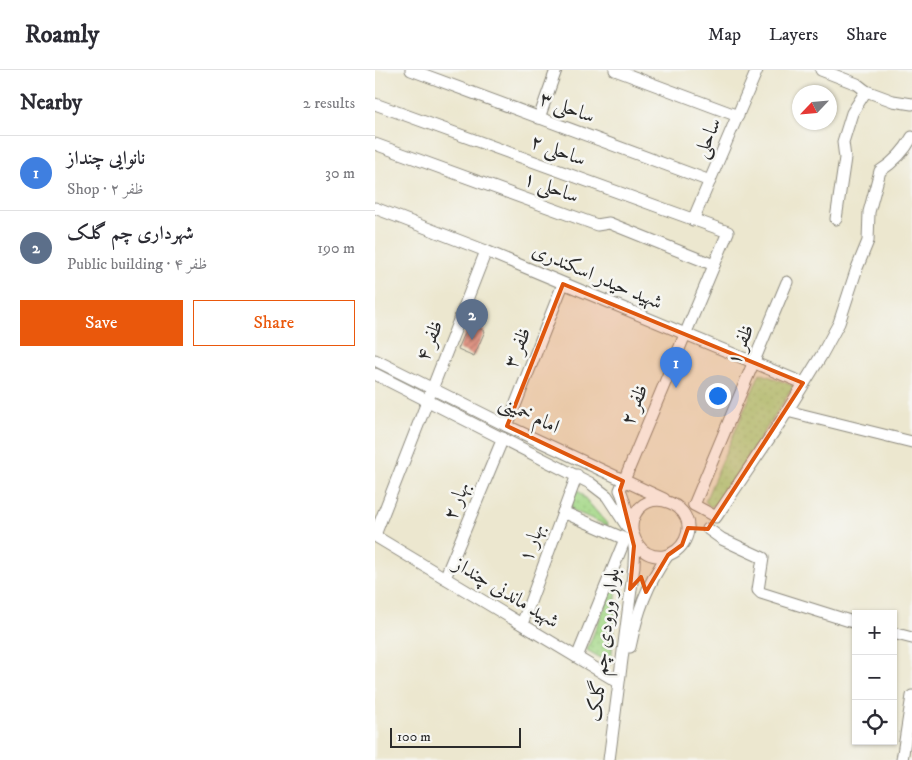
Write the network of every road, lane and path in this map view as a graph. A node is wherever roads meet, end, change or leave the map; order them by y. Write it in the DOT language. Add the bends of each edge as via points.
graph roads {
  1 [pos="411,70"];
  2 [pos="556,70"];
  3 [pos="615,70"];
  4 [pos="757,70"];
  5 [pos="821,70"];
  6 [pos="866,91"];
  7 [pos="375,104"];
  8 [pos="912,104"];
  9 [pos="738,116"];
  10 [pos="539,118"];
  11 [pos="912,137"];
  12 [pos="375,144"];
  13 [pos="710,182"];
  14 [pos="375,208"];
  15 [pos="836,219"];
  16 [pos="693,220"];
  17 [pos="728,232"];
  18 [pos="486,251"];
  19 [pos="714,265"];
  20 [pos="787,282"];
  21 [pos="563,284"];
  22 [pos="685,334"];
  23 [pos="375,360"];
  24 [pos="754,363"];
  25 [pos="375,374"];
  26 [pos="803,383"];
  27 [pos="431,389"];
  28 [pos="427,400"];
  29 [pos="787,411"];
  30 [pos="507,426"];
  31 [pos="503,438"];
  32 [pos="912,442"];
  33 [pos="577,475"];
  34 [pos="624,481"];
  35 [pos="667,501"];
  36 [pos="694,505"];
  37 [pos="682,511"];
  38 [pos="563,512"];
  39 [pos="716,517"];
  40 [pos="688,528"];
  41 [pos="708,529"];
  42 [pos="633,535"];
  43 [pos="375,536"];
  44 [pos="668,555"];
  45 [pos="445,578"];
  46 [pos="630,589"];
  47 [pos="646,592"];
  48 [pos="852,622"];
  49 [pos="522,624"];
  50 [pos="897,634"];
  51 [pos="912,638"];
  52 [pos="577,657"];
  53 [pos="618,682"];
  54 [pos="912,696"];
  55 [pos="609,760"];
  56 [pos="613,760"];
  57 [pos="902,760"];
  1 -- 10 [label="street, ساحلی ۳"];
  2 -- 10 [label="street"];
  3 -- 9 [label="street"];
  4 -- 9 [label="street, ساحلی"];
  5 -- 6 [label="street" via="857,84"];
  6 -- 8 [label="street"];
  6 -- 15 [label="street" via="852,113 843,142 845,158"];
  7 -- 16 [label="street, ساحلی ۲"];
  9 -- 13 [label="street, ساحلی"];
  10 -- 13 [label="street, ساحلی ۳"];
  11 -- 26 [label="street" via="903,153 880,171 869,212 868,241 839,323"];
  12 -- 19 [label="street, ساحلی ۱" via="597,225 609,223"];
  13 -- 16 [label="street, ساحلی"];
  14 -- 18 [label="street, شهید حیدر اسکندری"];
  16 -- 17 [label="street, ساحلی ۲"];
  17 -- 19 [label="street, ظفر ۲"];
  18 -- 21 [label="street, شهید حیدر اسکندری"];
  18 -- 27 [label="street, ظفر ۴"];
  19 -- 22 [label="street, ظفر ۲"];
  20 -- 24 [label="street, ظفر ۱"];
  21 -- 22 [label="street, شهید حیدر اسکندری"];
  21 -- 30 [label="street, ظفر ۳"];
  22 -- 24 [label="street, شهید حیدر اسکندری"];
  22 -- 34 [label="street, ظفر ۲"];
  23 -- 27 [label="street, امام خمینی"];
  24 -- 26 [label="street, شهید حیدر اسکندری"];
  24 -- 36 [label="street, ظفر ۱"];
  25 -- 28 [label="street, امام خمینی"];
  26 -- 29 [label="street"];
  27 -- 28 [label="street, ظفر ۴"];
  27 -- 30 [label="street, امام خمینی"];
  28 -- 31 [label="street, امام خمینی"];
  28 -- 43 [label="street, ظفر ۴"];
  29 -- 32 [label="street"];
  29 -- 39 [label="street"];
  30 -- 34 [label="street, امام خمینی"];
  31 -- 33 [label="street, امام خمینی"];
  31 -- 45 [label="street, بهار ۲"];
  33 -- 38 [label="street, بهار ۱"];
  33 -- 42 [label="street, امام خمینی" via="607,496"];
  34 -- 35 [label="street, امام خمینی"];
  34 -- 42 [label="street" via="620,490"];
  35 -- 37 [label="street"];
  35 -- 42 [label="street" via="651,502 637,511 633,518"];
  36 -- 37 [label="street"];
  36 -- 39 [label="street"];
  37 -- 40 [label="street"];
  38 -- 49 [label="street, بهار ۱"];
  38 -- 52 [label="street" via="625,539"];
  39 -- 41 [label="street"];
  40 -- 41 [label="street"];
  40 -- 44 [label="street" via="682,545"];
  41 -- 48 [label="street" via="763,558 758,590 761,593"];
  42 -- 44 [label="street" via="642,550 659,556"];
  42 -- 46 [label="street, بلوار ورودی چم گلک" via="634,566"];
  43 -- 45 [label="street, شهید ماندنی چنداز"];
  44 -- 47 [label="street, بلوار ورودی چم گلک"];
  45 -- 49 [label="street, شهید ماندنی چنداز"];
  46 -- 47 [label="street" via="639,582"];
  46 -- 53 [label="street, بلوار ورودی چم گلک"];
  47 -- 56 [label="street, بلوار ورودی چم گلک" via="629,653"];
  49 -- 52 [label="street, شهید ماندنی چنداز"];
  50 -- 51 [label="street"];
  52 -- 53 [label="street, شهید ماندنی چنداز"];
  53 -- 55 [label="street, بلوار ورودی چم گلک"];
  54 -- 57 [label="street"];
}
